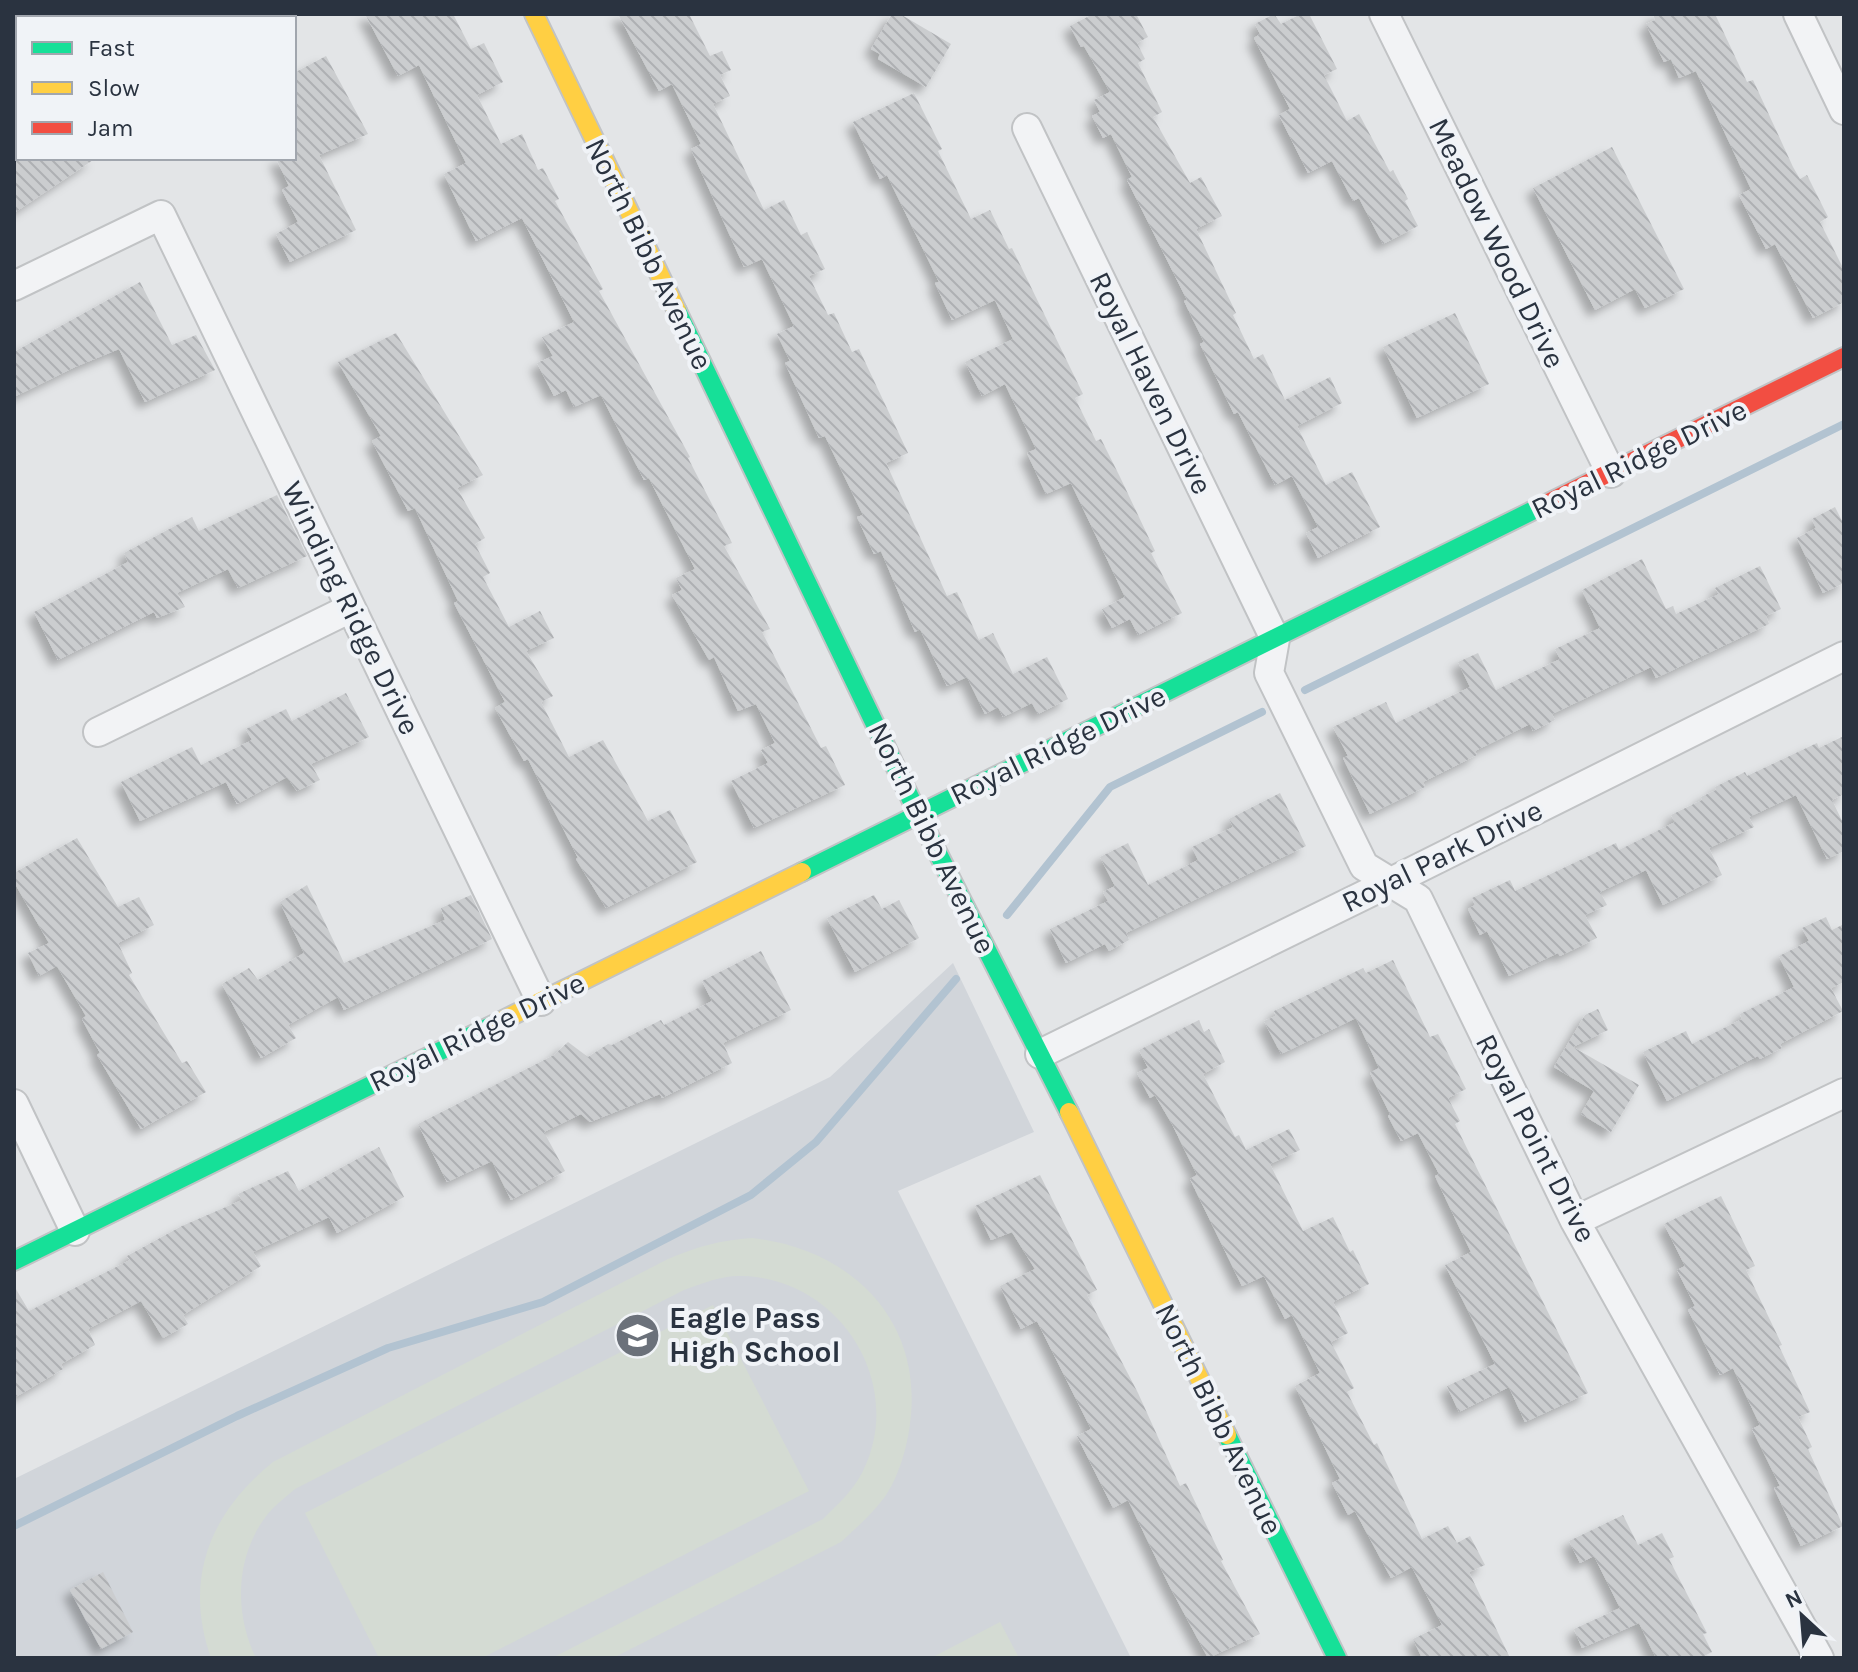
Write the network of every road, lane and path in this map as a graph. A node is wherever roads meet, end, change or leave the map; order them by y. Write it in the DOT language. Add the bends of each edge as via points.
graph roads {
  1 [pos="534,14"];
  2 [pos="1384,14"];
  3 [pos="1798,14"];
  4 [pos="1844,110"];
  5 [pos="1027,128"];
  6 [pos="14,286"];
  7 [pos="1844,357"];
  8 [pos="1611,473"];
  9 [pos="351,608"];
  10 [pos="1275,639"];
  11 [pos="1844,656"];
  12 [pos="98,732"];
  13 [pos="918,814"];
  14 [pos="1393,881"];
  15 [pos="541,1001"];
  16 [pos="1040,1054"];
  17 [pos="1844,1093"];
  18 [pos="14,1104"];
  19 [pos="1575,1221"];
  20 [pos="75,1231"];
  21 [pos="14,1261"];
  22 [pos="1817,1653"];
  23 [pos="1337,1658"];
  1 -- 13 [label="street, North Bibb Avenue"];
  2 -- 8 [label="street, Meadow Wood Drive"];
  3 -- 4 [label="street"];
  5 -- 10 [label="street, Royal Haven Drive"];
  6 -- 9 [label="street, Winding Ridge Drive" via="161,215"];
  7 -- 8 [label="street, Royal Ridge Drive"];
  8 -- 10 [label="street, Royal Ridge Drive"];
  9 -- 12 [label="street"];
  9 -- 15 [label="street, Winding Ridge Drive"];
  10 -- 13 [label="street, Royal Ridge Drive"];
  10 -- 14 [label="street, Royal Point Drive" via="1269,673 1364,866"];
  11 -- 14 [label="street, Royal Park Drive"];
  13 -- 15 [label="street, Royal Ridge Drive"];
  13 -- 16 [label="street, North Bibb Avenue"];
  14 -- 16 [label="street, Royal Park Drive"];
  14 -- 19 [label="street, Royal Point Drive" via="1418,899"];
  15 -- 20 [label="street, Royal Ridge Drive"];
  16 -- 23 [label="street, North Bibb Avenue"];
  17 -- 19 [label="street"];
  18 -- 20 [label="street"];
  19 -- 22 [label="street, Royal Point Drive"];
  20 -- 21 [label="street, Royal Ridge Drive"];
}
